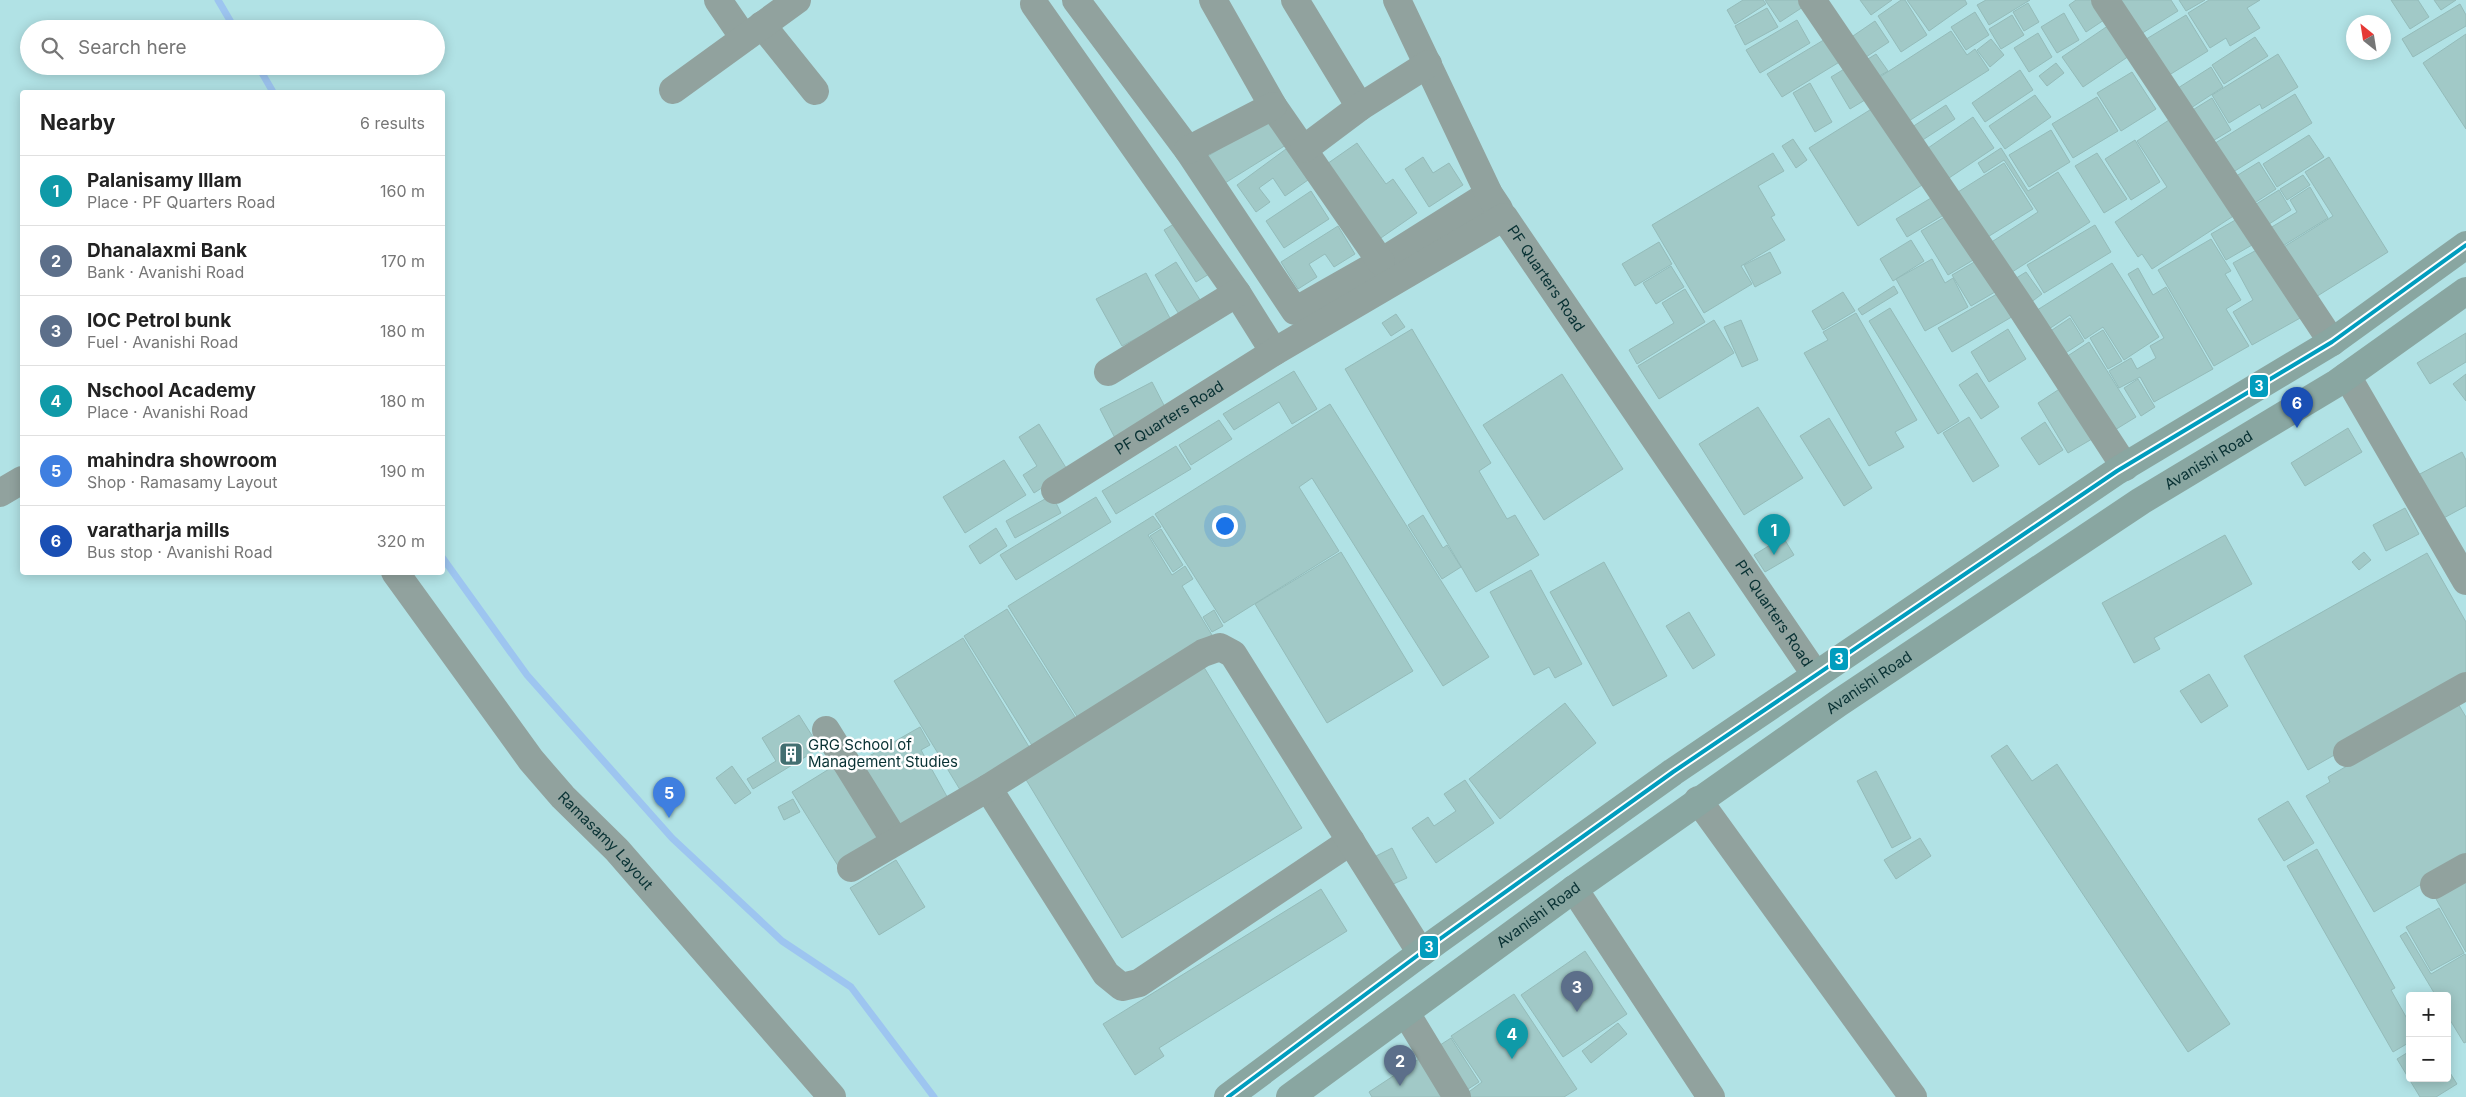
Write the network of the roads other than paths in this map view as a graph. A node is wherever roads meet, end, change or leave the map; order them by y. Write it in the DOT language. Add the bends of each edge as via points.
graph roads {
  1 [pos="718,0"];
  2 [pos="797,0"];
  3 [pos="1076,0"];
  4 [pos="1213,0"];
  5 [pos="1295,0"];
  6 [pos="1397,0"];
  7 [pos="1812,0"];
  8 [pos="2105,0"];
  9 [pos="1034,4"];
  10 [pos="753,32"];
  11 [pos="1428,64"];
  12 [pos="673,90"];
  13 [pos="815,91"];
  14 [pos="1273,106"];
  15 [pos="1360,107"];
  16 [pos="1304,149"];
  17 [pos="1188,150"];
  18 [pos="1489,194"];
  19 [pos="1504,217"];
  20 [pos="2466,245"];
  21 [pos="1381,262"];
  22 [pos="2466,291"];
  23 [pos="1237,293"];
  24 [pos="2332,342"];
  25 [pos="1274,352"];
  26 [pos="1108,372"];
  27 [pos="2347,376"];
  28 [pos="2125,467"];
  29 [pos="20,481"];
  30 [pos="1055,490"];
  31 [pos="0,493"];
  32 [pos="397,575"];
  33 [pos="2466,581"];
  34 [pos="1815,674"];
  35 [pos="2466,686"];
  36 [pos="826,730"];
  37 [pos="2347,753"];
  38 [pos="988,788"];
  39 [pos="1698,800"];
  40 [pos="895,841"];
  41 [pos="1351,841"];
  42 [pos="2466,867"];
  43 [pos="851,868"];
  44 [pos="2434,885"];
  45 [pos="1574,889"];
  46 [pos="1421,953"];
  47 [pos="1406,1012"];
  48 [pos="832,1097"];
  49 [pos="1228,1097"];
  50 [pos="1290,1097"];
  51 [pos="1457,1097"];
  52 [pos="1711,1097"];
  53 [pos="1913,1097"];
  1 -- 10 [label="street"];
  2 -- 10 [label="street"];
  3 -- 17 [label="street"];
  4 -- 14 [label="street"];
  5 -- 15 [label="street"];
  6 -- 11 [label="street"];
  7 -- 28 [label="street"];
  8 -- 24 [label="street"];
  9 -- 23 [label="street"];
  10 -- 12 [label="street"];
  10 -- 13 [label="street"];
  11 -- 15 [label="street"];
  11 -- 18 [label="street"];
  14 -- 16 [label="street"];
  14 -- 17 [label="street"];
  15 -- 16 [label="street"];
  16 -- 21 [label="street"];
  17 -- 21 [label="street" via="1295,311"];
  18 -- 19 [label="street"];
  18 -- 21 [label="street"];
  19 -- 25 [label="street, PF Quarters Road"];
  19 -- 34 [label="street, PF Quarters Road"];
  20 -- 24 [label="main road"];
  22 -- 27 [label="main road, Avanishi Road"];
  23 -- 25 [label="street"];
  23 -- 26 [label="street"];
  24 -- 28 [label="main road"];
  25 -- 30 [label="street, PF Quarters Road"];
  27 -- 33 [label="street"];
  27 -- 39 [label="main road, Avanishi Road" via="2141,501"];
  28 -- 34 [label="main road"];
  29 -- 31 [label="street"];
  32 -- 48 [label="street, Ramasamy Layout" via="531,760 617,850"];
  34 -- 46 [label="main road"];
  35 -- 37 [label="street"];
  36 -- 40 [label="street"];
  38 -- 40 [label="street"];
  38 -- 41 [label="street" via="1203,653 1220,647 1233,654"];
  38 -- 41 [label="street" via="1106,974 1122,987 1139,983"];
  39 -- 45 [label="main road, Avanishi Road"];
  39 -- 53 [label="street"];
  40 -- 43 [label="street"];
  41 -- 46 [label="street"];
  42 -- 44 [label="street"];
  45 -- 47 [label="main road, Avanishi Road"];
  45 -- 52 [label="street"];
  46 -- 49 [label="main road"];
  47 -- 50 [label="main road, Avanishi Road"];
  47 -- 51 [label="street"];
}
